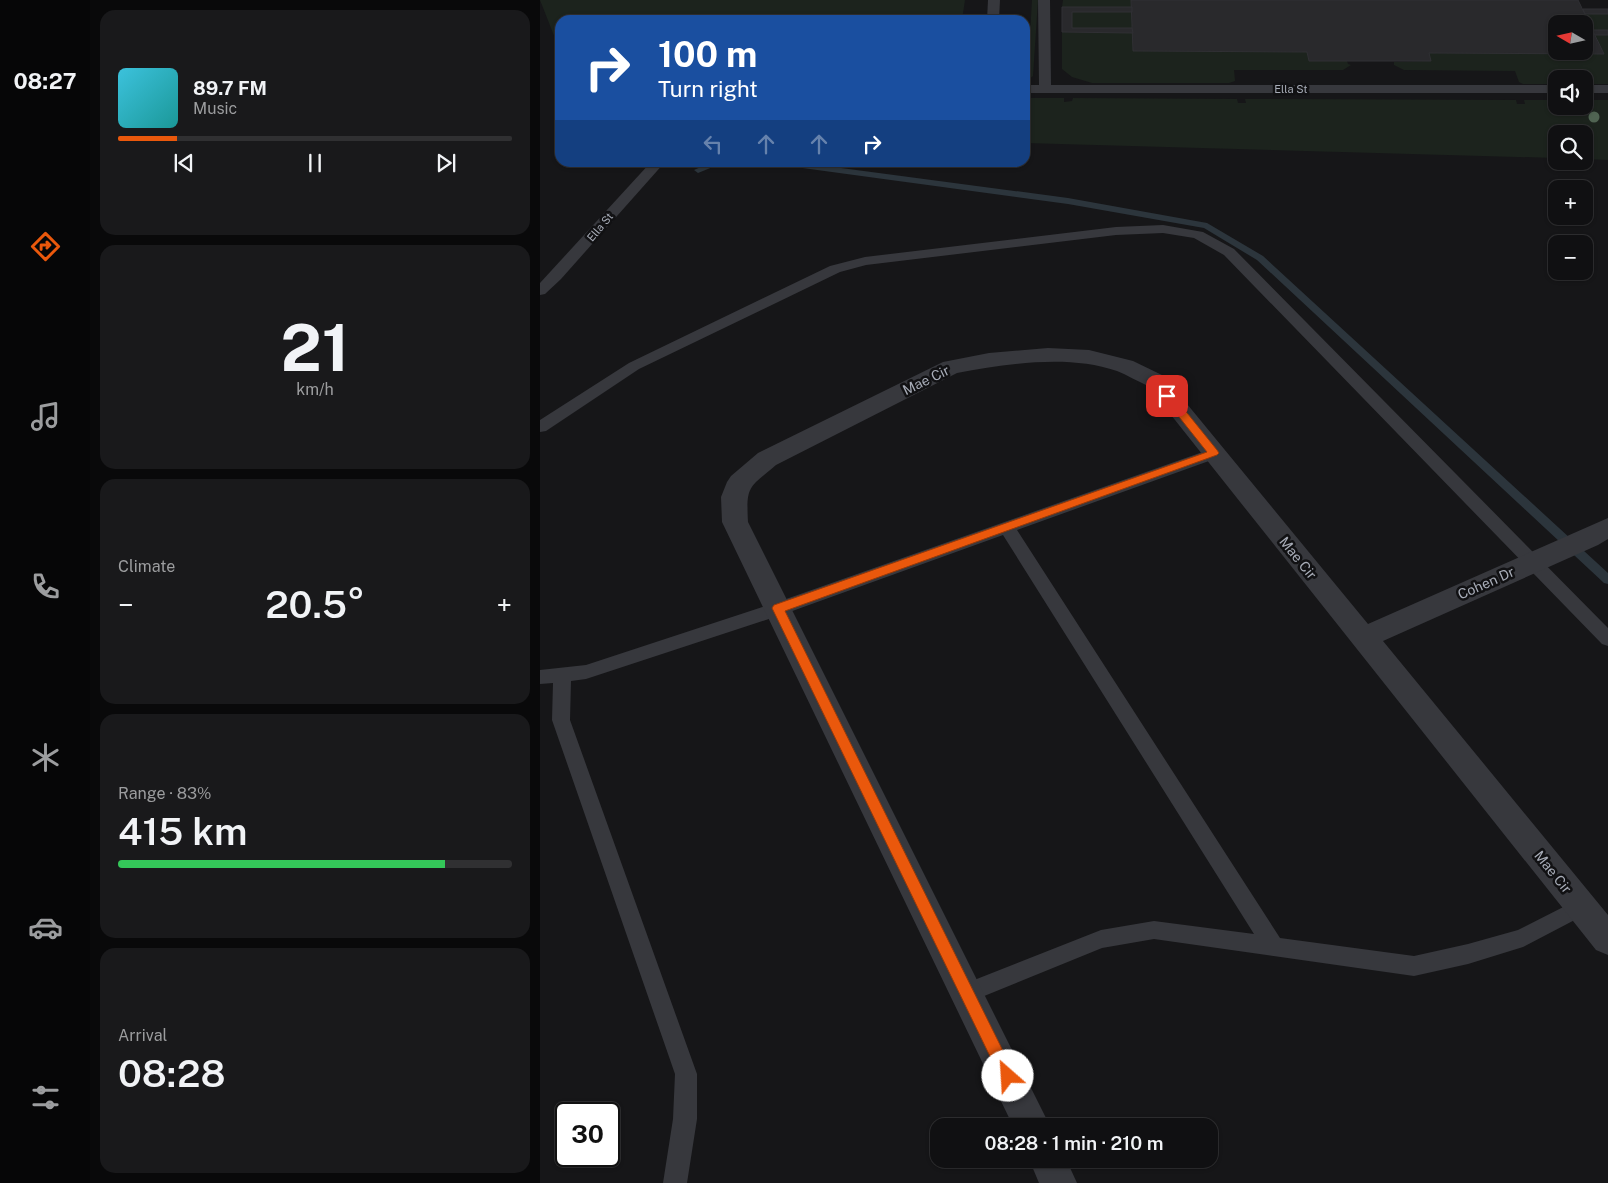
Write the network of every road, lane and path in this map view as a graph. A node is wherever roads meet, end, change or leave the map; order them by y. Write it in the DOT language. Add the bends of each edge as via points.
graph roads {
  1 [pos="994,0"];
  2 [pos="1044,0"];
  3 [pos="993,15"];
  4 [pos="1030,89"];
  5 [pos="1045,89"];
  6 [pos="1548,89"];
  7 [pos="1593,89"];
  8 [pos="1608,89"];
  9 [pos="654,167"];
  10 [pos="540,291"];
  11 [pos="540,427"];
  12 [pos="1214,453"];
  13 [pos="1007,527"];
  14 [pos="1599,532"];
  15 [pos="778,608"];
  16 [pos="1363,638"];
  17 [pos="1608,639"];
  18 [pos="562,675"];
  19 [pos="540,677"];
  20 [pos="1581,907"];
  21 [pos="1608,940"];
  22 [pos="1274,947"];
  23 [pos="966,993"];
  24 [pos="1028,1118"];
  25 [pos="1051,1168"];
  26 [pos="675,1183"];
  27 [pos="1058,1183"];
  1 -- 3 [label="lane"];
  2 -- 5 [label="lane"];
  4 -- 5 [label="lane, Ella St"];
  5 -- 6 [label="lane, Ella St"];
  7 -- 8 [label="lane"];
  9 -- 10 [label="lane, Ella St" via="629,191 565,268"];
  11 -- 17 [label="lane" via="634,366 835,269 865,262 1163,229 1198,236 1229,252"];
  12 -- 13 [label="lane"];
  12 -- 15 [label="street, Mae Cir" via="1156,381 1125,366 1089,357 1048,356 989,360 951,367 767,459 740,482 734,497 735,522"];
  12 -- 16 [label="street, Mae Cir"];
  13 -- 15 [label="lane"];
  13 -- 22 [label="lane"];
  14 -- 16 [label="street, Cohen Dr"];
  15 -- 18 [label="lane" via="586,672"];
  15 -- 23 [label="street, Mae Cir"];
  16 -- 20 [label="street, Mae Cir"];
  18 -- 19 [label="lane"];
  18 -- 26 [label="lane" via="561,720 686,1074 685,1119"];
  20 -- 21 [label="street, Mae Cir"];
  20 -- 22 [label="lane" via="1523,938 1414,966"];
  22 -- 23 [label="lane" via="1154,930 1101,939"];
  23 -- 24 [label="street, Mae Cir"];
  25 -- 27 [label="street"];
}
